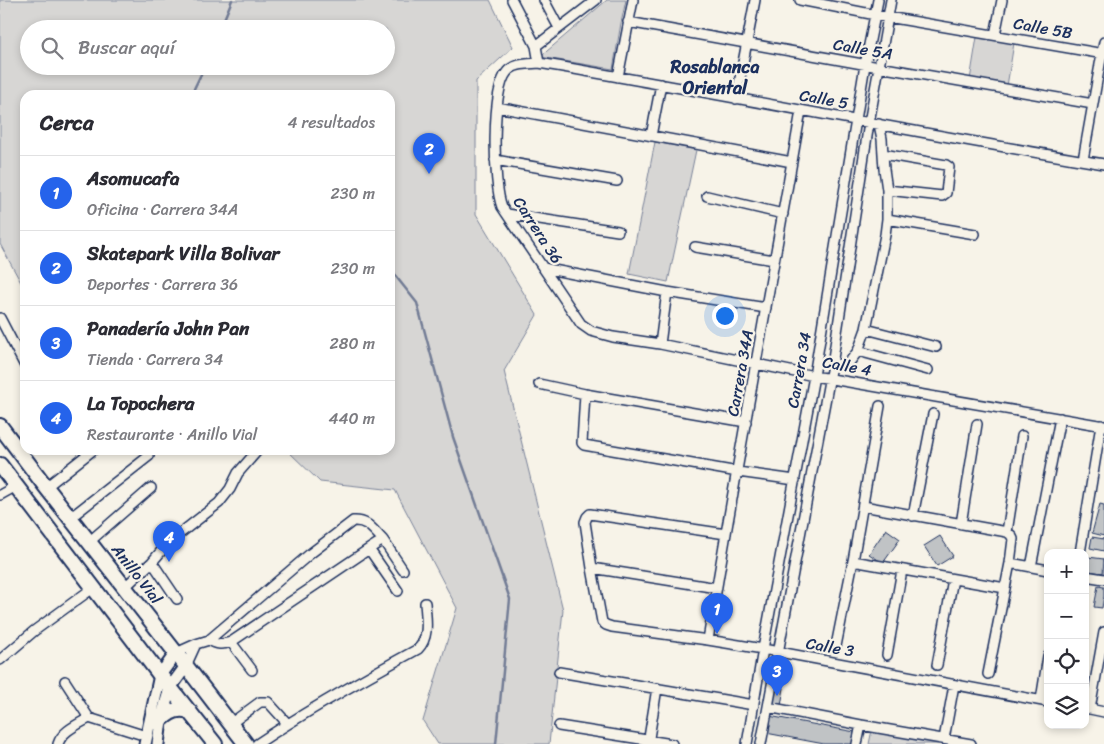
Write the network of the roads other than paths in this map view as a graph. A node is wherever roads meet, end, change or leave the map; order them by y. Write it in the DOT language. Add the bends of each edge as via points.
graph roads {
  1 [pos="512,0"];
  2 [pos="544,0"];
  3 [pos="633,0"];
  4 [pos="755,0"];
  5 [pos="800,0"];
  6 [pos="878,0"];
  7 [pos="891,0"];
  8 [pos="1002,0"];
  9 [pos="594,1"];
  10 [pos="876,15"];
  11 [pos="889,17"];
  12 [pos="628,22"];
  13 [pos="558,28"];
  14 [pos="996,35"];
  15 [pos="1104,42"];
  16 [pos="747,43"];
  17 [pos="536,46"];
  18 [pos="1103,54"];
  19 [pos="539,63"];
  20 [pos="865,65"];
  21 [pos="879,68"];
  22 [pos="618,76"];
  23 [pos="661,84"];
  24 [pos="736,99"];
  25 [pos="1093,104"];
  26 [pos="497,107"];
  27 [pos="801,111"];
  28 [pos="856,120"];
  29 [pos="874,123"];
  30 [pos="651,136"];
  31 [pos="883,154"];
  32 [pos="495,160"];
  33 [pos="1083,160"];
  34 [pos="792,162"];
  35 [pos="1104,164"];
  36 [pos="617,181"];
  37 [pos="887,190"];
  38 [pos="706,196"];
  39 [pos="506,214"];
  40 [pos="783,214"];
  41 [pos="887,219"];
  42 [pos="618,231"];
  43 [pos="975,234"];
  44 [pos="695,247"];
  45 [pos="774,260"];
  46 [pos="544,268"];
  47 [pos="667,292"];
  48 [pos="766,308"];
  49 [pos="0,318"];
  50 [pos="587,328"];
  51 [pos="866,329"];
  52 [pos="660,344"];
  53 [pos="936,347"];
  54 [pos="858,351"];
  55 [pos="20,356"];
  56 [pos="756,363"];
  57 [pos="832,365"];
  58 [pos="928,370"];
  59 [pos="814,376"];
  60 [pos="829,378"];
  61 [pos="539,384"];
  62 [pos="585,394"];
  63 [pos="880,406"];
  64 [pos="933,414"];
  65 [pos="1060,418"];
  66 [pos="746,422"];
  67 [pos="977,424"];
  68 [pos="0,426"];
  69 [pos="1102,426"];
  70 [pos="1022,436"];
  71 [pos="20,445"];
  72 [pos="17,450"];
  73 [pos="20,454"];
  74 [pos="21,455"];
  75 [pos="87,455"];
  76 [pos="254,455"];
  77 [pos="149,456"];
  78 [pos="0,465"];
  79 [pos="738,472"];
  80 [pos="795,480"];
  81 [pos="16,486"];
  82 [pos="46,487"];
  83 [pos="151,488"];
  84 [pos="0,495"];
  85 [pos="863,506"];
  86 [pos="913,516"];
  87 [pos="70,518"];
  88 [pos="961,524"];
  89 [pos="726,534"];
  90 [pos="1010,535"];
  91 [pos="383,540"];
  92 [pos="89,542"];
  93 [pos="369,549"];
  94 [pos="1081,549"];
  95 [pos="853,561"];
  96 [pos="152,562"];
  97 [pos="1010,564"];
  98 [pos="1031,567"];
  99 [pos="592,568"];
  100 [pos="1044,569"];
  101 [pos="403,570"];
  102 [pos="902,570"];
  103 [pos="1089,577"];
  104 [pos="953,579"];
  105 [pos="1104,580"];
  106 [pos="125,587"];
  107 [pos="93,588"];
  108 [pos="717,588"];
  109 [pos="1005,588"];
  110 [pos="398,591"];
  111 [pos="177,600"];
  112 [pos="425,602"];
  113 [pos="1104,632"];
  114 [pos="208,640"];
  115 [pos="708,640"];
  116 [pos="231,642"];
  117 [pos="196,644"];
  118 [pos="836,646"];
  119 [pos="763,649"];
  120 [pos="778,652"];
  121 [pos="176,653"];
  122 [pos="886,655"];
  123 [pos="1102,659"];
  124 [pos="0,660"];
  125 [pos="937,665"];
  126 [pos="186,666"];
  127 [pos="252,670"];
  128 [pos="560,672"];
  129 [pos="988,674"];
  130 [pos="160,675"];
  131 [pos="65,681"];
  132 [pos="954,684"];
  133 [pos="170,688"];
  134 [pos="656,688"];
  135 [pos="1044,701"];
  136 [pos="754,705"];
  137 [pos="1089,705"];
  138 [pos="768,707"];
  139 [pos="1089,709"];
  140 [pos="190,712"];
  141 [pos="1104,712"];
  142 [pos="89,718"];
  143 [pos="162,720"];
  144 [pos="287,723"];
  145 [pos="230,724"];
  146 [pos="860,725"];
  147 [pos="559,726"];
  148 [pos="944,739"];
  149 [pos="146,740"];
  150 [pos="648,742"];
  151 [pos="58,744"];
  152 [pos="158,744"];
  153 [pos="215,744"];
  154 [pos="246,744"];
  155 [pos="257,744"];
  156 [pos="672,744"];
  157 [pos="747,744"];
  158 [pos="761,744"];
  159 [pos="857,744"];
  160 [pos="971,744"];
  1 -- 17 [label="street"];
  2 -- 13 [label="street"];
  3 -- 12 [label="street"];
  4 -- 16 [label="street"];
  5 -- 10 [label="street, Calle 5B"];
  6 -- 10 [label="street, Carrera 34"];
  7 -- 11 [label="street, Carrera 34"];
  8 -- 14 [label="street"];
  9 -- 13 [label="street"];
  10 -- 11 [label="street, Calle 5B"];
  10 -- 20 [label="street, Carrera 34"];
  11 -- 14 [label="street, Calle 5B"];
  11 -- 21 [label="street, Carrera 34"];
  12 -- 16 [label="street, Calle 5A"];
  12 -- 22 [label="street"];
  13 -- 17 [label="street"];
  14 -- 18 [label="street, Calle 5B"];
  15 -- 18 [label="street"];
  16 -- 20 [label="street, Calle 5A"];
  16 -- 24 [label="street"];
  17 -- 19 [label="street"];
  18 -- 25 [label="street"];
  19 -- 22 [label="street, Calle 5"];
  19 -- 26 [label="street, Calle 5" via="514,66 507,71"];
  20 -- 21 [label="street, Calle 5A"];
  20 -- 28 [label="street, Carrera 34"];
  21 -- 25 [label="street, Calle 5A"];
  21 -- 29 [label="street, Carrera 34"];
  22 -- 23 [label="street, Calle 5"];
  23 -- 24 [label="street, Calle 5"];
  23 -- 30 [label="street"];
  24 -- 27 [label="street, Calle 5"];
  25 -- 33 [label="street"];
  26 -- 30 [label="street"];
  26 -- 32 [label="street, Carrera 36"];
  27 -- 28 [label="street, Calle 5"];
  27 -- 34 [label="street, Carrera 34A"];
  28 -- 29 [label="street, Calle 5"];
  28 -- 59 [label="street, Carrera 34"];
  29 -- 31 [label="street"];
  29 -- 33 [label="street, Calle 5"];
  29 -- 57 [label="street, Carrera 34"];
  30 -- 34 [label="street"];
  31 -- 37 [label="street"];
  31 -- 37 [label="street" via="949,167 946,193 942,196"];
  32 -- 36 [label="street"];
  32 -- 39 [label="street, Carrera 36" via="498,195"];
  33 -- 35 [label="street, Calle 5"];
  34 -- 40 [label="street, Carrera 34A"];
  37 -- 41 [label="street"];
  38 -- 40 [label="street"];
  39 -- 42 [label="street"];
  39 -- 46 [label="street, Carrera 36"];
  40 -- 45 [label="street, Carrera 34A"];
  41 -- 43 [label="street"];
  41 -- 51 [label="street"];
  44 -- 45 [label="street"];
  45 -- 48 [label="street, Carrera 34A"];
  46 -- 47 [label="street"];
  46 -- 50 [label="street, Carrera 36" via="581,324"];
  47 -- 48 [label="street"];
  47 -- 52 [label="street"];
  48 -- 56 [label="street, Carrera 34A"];
  49 -- 55 [label="street"];
  50 -- 52 [label="street, Calle 4" via="604,335"];
  51 -- 53 [label="street"];
  51 -- 54 [label="street"];
  52 -- 56 [label="street, Calle 4"];
  54 -- 57 [label="street" via="848,364"];
  54 -- 58 [label="street"];
  56 -- 59 [label="street, Calle 4"];
  56 -- 66 [label="street, Carrera 34A"];
  57 -- 60 [label="street, Carrera 34"];
  59 -- 60 [label="street, Calle 4"];
  59 -- 80 [label="street, Carrera 34"];
  60 -- 65 [label="street, Calle 4"];
  60 -- 120 [label="street, Carrera 34"];
  61 -- 62 [label="street"];
  62 -- 66 [label="street"];
  62 -- 79 [label="street" via="582,444"];
  63 -- 85 [label="street"];
  64 -- 86 [label="street"];
  65 -- 69 [label="street, Calle 4"];
  65 -- 98 [label="street"];
  66 -- 79 [label="street, Carrera 34A"];
  67 -- 88 [label="street"];
  68 -- 72 [label="highway, Anillo Vial"];
  69 -- 94 [label="street"];
  70 -- 90 [label="street"];
  71 -- 72 [label="street"];
  72 -- 73 [label="highway, Anillo Vial"];
  74 -- 82 [label="highway, Anillo Vial"];
  75 -- 82 [label="street"];
  76 -- 96 [label="street" via="219,503 169,542"];
  77 -- 87 [label="street"];
  78 -- 81 [label="highway"];
  79 -- 80 [label="street"];
  79 -- 89 [label="street, Carrera 34A"];
  80 -- 119 [label="street, Carrera 34"];
  81 -- 84 [label="street"];
  81 -- 107 [label="highway"];
  82 -- 87 [label="highway, Anillo Vial"];
  83 -- 92 [label="street"];
  85 -- 86 [label="street"];
  85 -- 95 [label="street"];
  86 -- 88 [label="street"];
  87 -- 92 [label="highway, Anillo Vial"];
  88 -- 90 [label="street"];
  89 -- 99 [label="street" via="590,514 585,522"];
  89 -- 108 [label="street, Carrera 34A"];
  90 -- 97 [label="street"];
  91 -- 93 [label="street"];
  91 -- 101 [label="street"];
  91 -- 114 [label="street" via="367,524 353,521"];
  92 -- 106 [label="highway, Anillo Vial"];
  93 -- 110 [label="street"];
  93 -- 116 [label="street"];
  95 -- 102 [label="street"];
  95 -- 118 [label="street"];
  96 -- 106 [label="street"];
  96 -- 111 [label="street"];
  97 -- 98 [label="street"];
  97 -- 109 [label="street"];
  98 -- 100 [label="street"];
  99 -- 108 [label="street"];
  99 -- 115 [label="street, Calle 3" via="602,622 606,625"];
  102 -- 104 [label="street"];
  102 -- 122 [label="street"];
  103 -- 105 [label="street"];
  104 -- 109 [label="street"];
  104 -- 125 [label="street"];
  106 -- 121 [label="highway, Anillo Vial"];
  107 -- 124 [label="street"];
  107 -- 130 [label="highway"];
  108 -- 115 [label="street, Carrera 34A"];
  109 -- 129 [label="street"];
  112 -- 144 [label="street" via="426,636 418,649"];
  113 -- 123 [label="street"];
  114 -- 116 [label="street" via="222,645"];
  114 -- 117 [label="street"];
  115 -- 119 [label="street, Calle 3"];
  116 -- 127 [label="street"];
  117 -- 121 [label="street"];
  117 -- 126 [label="street"];
  119 -- 120 [label="street, Calle 3"];
  119 -- 136 [label="street, Carrera 34"];
  120 -- 132 [label="street, Calle 3"];
  120 -- 138 [label="street, Carrera 34"];
  121 -- 126 [label="highway, Anillo Vial"];
  121 -- 130 [label="main road"];
  123 -- 137 [label="street"];
  126 -- 133 [label="main road"];
  126 -- 145 [label="highway, Anillo Vial"];
  128 -- 134 [label="street"];
  130 -- 133 [label="highway"];
  130 -- 149 [label="main road"];
  131 -- 142 [label="street"];
  132 -- 135 [label="street, Calle 3"];
  132 -- 148 [label="street"];
  133 -- 140 [label="highway"];
  133 -- 143 [label="main road"];
  134 -- 136 [label="street"];
  134 -- 150 [label="street"];
  136 -- 157 [label="street, Carrera 34"];
  138 -- 146 [label="street"];
  138 -- 158 [label="street, Carrera 34"];
  139 -- 141 [label="street"];
  140 -- 143 [label="highway" via="177,710"];
  140 -- 153 [label="highway"];
  142 -- 149 [label="street"];
  142 -- 151 [label="street" via="65,732"];
  143 -- 152 [label="main road"];
  144 -- 145 [label="street" via="264,701"];
  144 -- 155 [label="street"];
  145 -- 154 [label="highway, Anillo Vial"];
  146 -- 148 [label="street"];
  146 -- 159 [label="street"];
  147 -- 150 [label="street"];
  148 -- 160 [label="street"];
  150 -- 156 [label="street"];
}
